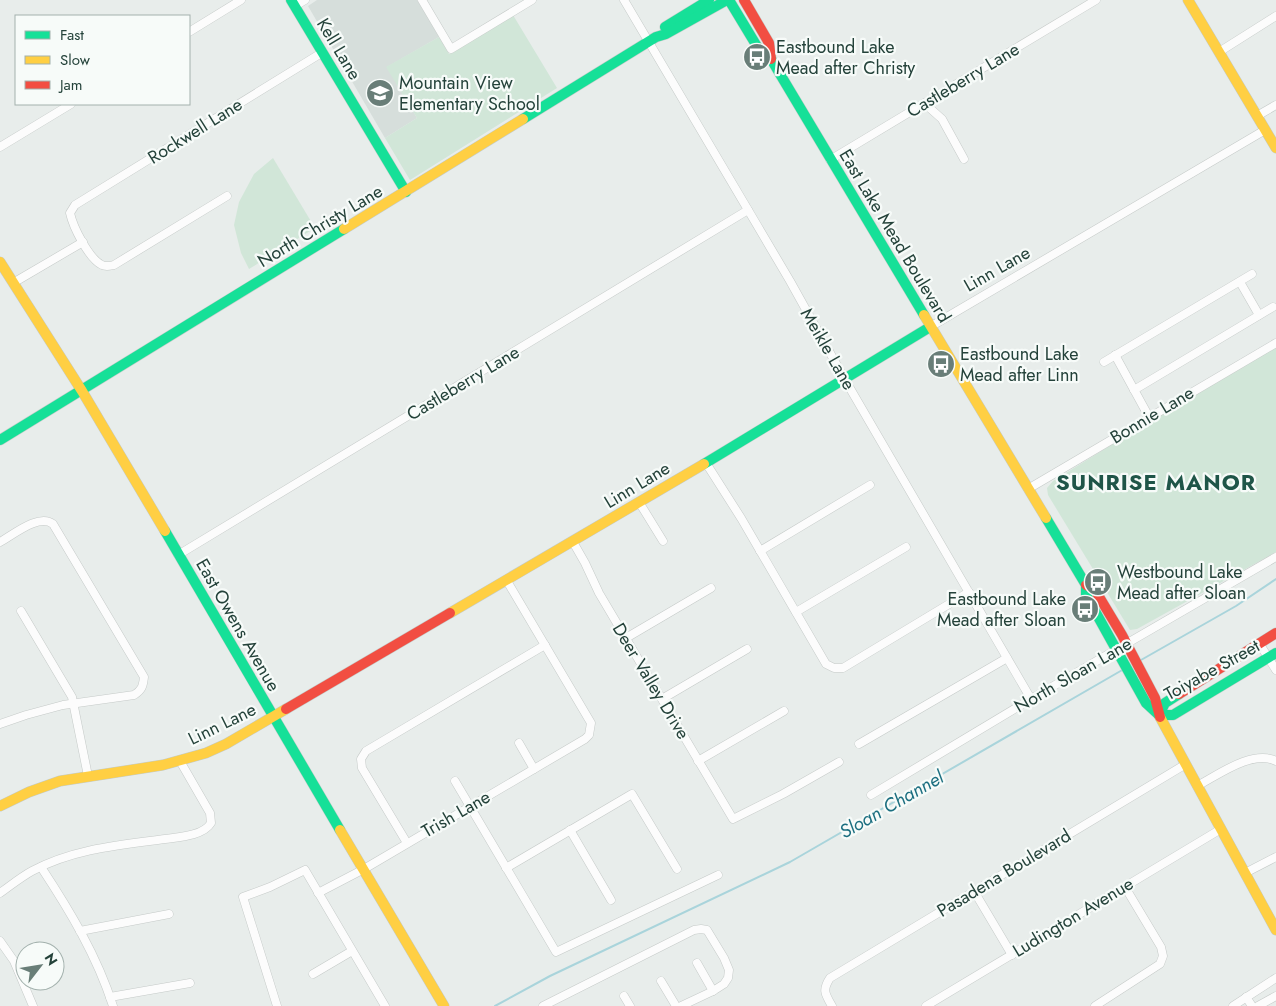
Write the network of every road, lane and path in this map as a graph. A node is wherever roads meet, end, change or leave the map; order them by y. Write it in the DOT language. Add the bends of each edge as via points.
graph roads {
  1 [pos="241,0"];
  2 [pos="305,0"];
  3 [pos="422,0"];
  4 [pos="532,0"];
  5 [pos="624,0"];
  6 [pos="709,0"];
  7 [pos="728,0"];
  8 [pos="744,0"];
  9 [pos="1096,0"];
  10 [pos="1188,0"];
  11 [pos="293,3"];
  12 [pos="1276,16"];
  13 [pos="190,31"];
  14 [pos="652,40"];
  15 [pos="323,52"];
  16 [pos="1218,52"];
  17 [pos="771,58"];
  18 [pos="924,103"];
  19 [pos="69,105"];
  20 [pos="1276,105"];
  21 [pos="1257,116"];
  22 [pos="1265,130"];
  23 [pos="0,147"];
  24 [pos="1276,148"];
  25 [pos="964,159"];
  26 [pos="830,160"];
  27 [pos="406,192"];
  28 [pos="227,196"];
  29 [pos="748,210"];
  30 [pos="83,242"];
  31 [pos="0,262"];
  32 [pos="1252,274"];
  33 [pos="14,282"];
  34 [pos="1240,282"];
  35 [pos="1273,307"];
  36 [pos="1260,315"];
  37 [pos="930,327"];
  38 [pos="1276,343"];
  39 [pos="1115,355"];
  40 [pos="1104,362"];
  41 [pos="844,378"];
  42 [pos="1134,390"];
  43 [pos="82,391"];
  44 [pos="1149,417"];
  45 [pos="0,440"];
  46 [pos="706,462"];
  47 [pos="870,485"];
  48 [pos="1028,489"];
  49 [pos="639,502"];
  50 [pos="663,541"];
  51 [pos="0,542"];
  52 [pos="573,542"];
  53 [pos="906,548"];
  54 [pos="760,550"];
  55 [pos="178,555"];
  56 [pos="1276,557"];
  57 [pos="507,580"];
  58 [pos="1086,585"];
  59 [pos="711,588"];
  60 [pos="969,592"];
  61 [pos="21,611"];
  62 [pos="796,612"];
  63 [pos="1276,633"];
  64 [pos="626,638"];
  65 [pos="1126,643"];
  66 [pos="1260,643"];
  67 [pos="545,645"];
  68 [pos="747,650"];
  69 [pos="1123,653"];
  70 [pos="1272,655"];
  71 [pos="1007,658"];
  72 [pos="1276,670"];
  73 [pos="1031,699"];
  74 [pos="662,700"];
  75 [pos="74,703"];
  76 [pos="784,711"];
  77 [pos="1159,714"];
  78 [pos="272,716"];
  79 [pos="0,724"];
  80 [pos="518,742"];
  81 [pos="860,744"];
  82 [pos="180,761"];
  83 [pos="698,761"];
  84 [pos="1276,761"];
  85 [pos="839,762"];
  86 [pos="1186,764"];
  87 [pos="534,769"];
  88 [pos="88,776"];
  89 [pos="455,781"];
  90 [pos="1198,786"];
  91 [pos="871,795"];
  92 [pos="0,806"];
  93 [pos="470,806"];
  94 [pos="1221,829"];
  95 [pos="570,830"];
  96 [pos="406,843"];
  97 [pos="1276,857"];
  98 [pos="40,868"];
  99 [pos="506,868"];
  100 [pos="364,869"];
  101 [pos="677,869"];
  102 [pos="1245,873"];
  103 [pos="718,875"];
  104 [pos="1125,886"];
  105 [pos="974,891"];
  106 [pos="0,893"];
  107 [pos="318,893"];
  108 [pos="611,900"];
  109 [pos="169,914"];
  110 [pos="1276,930"];
  111 [pos="80,931"];
  112 [pos="0,941"];
  113 [pos="352,951"];
  114 [pos="1012,954"];
  115 [pos="697,963"];
  116 [pos="312,974"];
  117 [pos="1276,978"];
  118 [pos="661,981"];
  119 [pos="190,983"];
  120 [pos="713,991"];
  121 [pos="624,996"];
  122 [pos="1276,996"];
  123 [pos="110,997"];
  124 [pos="1246,997"];
  125 [pos="443,1004"];
  126 [pos="34,1006"];
  127 [pos="113,1006"];
  128 [pos="277,1006"];
  129 [pos="385,1006"];
  130 [pos="543,1006"];
  131 [pos="630,1006"];
  132 [pos="676,1006"];
  133 [pos="681,1006"];
  134 [pos="832,1006"];
  135 [pos="926,1006"];
  136 [pos="1095,1006"];
  137 [pos="1233,1006"];
  138 [pos="1252,1006"];
  139 [pos="1258,1006"];
  1 -- 13 [label="street"];
  2 -- 11 [label="street"];
  3 -- 4 [label="street" via="451,49"];
  5 -- 14 [label="street, Meikle Lane"];
  6 -- 14 [label="street, North Christy Lane" via="664,28"];
  7 -- 14 [label="street, North Christy Lane"];
  7 -- 17 [label="street, East Lake Mead Boulevard" via="758,48"];
  8 -- 17 [label="street, East Lake Mead Boulevard" via="769,43"];
  9 -- 18 [label="street, Castleberry Lane"];
  10 -- 16 [label="street"];
  11 -- 15 [label="street, Kell Lane"];
  12 -- 16 [label="street"];
  14 -- 27 [label="street, North Christy Lane"];
  14 -- 29 [label="street, Meikle Lane"];
  15 -- 27 [label="street, Kell Lane"];
  15 -- 30 [label="street, Rockwell Lane" via="75,205 70,213 72,224"];
  16 -- 21 [label="street"];
  17 -- 26 [label="street, East Lake Mead Boulevard"];
  18 -- 25 [label="street" via="942,119"];
  18 -- 26 [label="street, Castleberry Lane"];
  19 -- 23 [label="street"];
  20 -- 21 [label="street"];
  21 -- 22 [label="street"];
  22 -- 24 [label="street"];
  22 -- 37 [label="street, Linn Lane"];
  26 -- 37 [label="street, East Lake Mead Boulevard"];
  27 -- 43 [label="street, North Christy Lane"];
  28 -- 30 [label="street" via="114,266 104,267 95,261"];
  29 -- 41 [label="street, Meikle Lane"];
  29 -- 55 [label="street, Castleberry Lane"];
  30 -- 33 [label="street"];
  31 -- 33 [label="street, East Owens Avenue"];
  32 -- 34 [label="street"];
  33 -- 43 [label="street, East Owens Avenue"];
  34 -- 36 [label="street"];
  34 -- 39 [label="street"];
  35 -- 36 [label="street"];
  36 -- 42 [label="street"];
  37 -- 41 [label="street, Linn Lane"];
  37 -- 48 [label="street, East Lake Mead Boulevard"];
  38 -- 44 [label="street, Bonnie Lane"];
  39 -- 40 [label="street"];
  39 -- 42 [label="street"];
  41 -- 46 [label="street, Linn Lane"];
  41 -- 60 [label="street, Meikle Lane"];
  42 -- 44 [label="street"];
  43 -- 45 [label="street, North Christy Lane"];
  43 -- 55 [label="street, East Owens Avenue"];
  44 -- 48 [label="street, Bonnie Lane"];
  46 -- 49 [label="street, Linn Lane"];
  46 -- 54 [label="street"];
  47 -- 54 [label="street"];
  48 -- 58 [label="street, East Lake Mead Boulevard"];
  49 -- 50 [label="street"];
  49 -- 52 [label="street, Linn Lane"];
  51 -- 75 [label="street" via="38,520 53,524 144,677 143,686 134,695"];
  52 -- 57 [label="street, Linn Lane"];
  52 -- 64 [label="street, Deer Valley Drive"];
  53 -- 62 [label="street"];
  54 -- 62 [label="street"];
  55 -- 78 [label="street, East Owens Avenue"];
  56 -- 65 [label="street, North Sloan Lane"];
  57 -- 67 [label="street"];
  57 -- 78 [label="street, Linn Lane"];
  58 -- 65 [label="street, East Lake Mead Boulevard" via="1095,590"];
  58 -- 69 [label="street, East Lake Mead Boulevard" via="1086,595"];
  59 -- 64 [label="street"];
  60 -- 62 [label="street" via="843,668 826,664"];
  60 -- 71 [label="street, Meikle Lane"];
  61 -- 75 [label="street"];
  63 -- 66 [label="street, Toiyabe Street"];
  64 -- 74 [label="street, Deer Valley Drive"];
  65 -- 69 [label="street, East Lake Mead Boulevard"];
  66 -- 70 [label="street"];
  66 -- 77 [label="street, Toiyabe Street" via="1166,703"];
  67 -- 87 [label="street, Trish Lane" via="591,723 585,739"];
  67 -- 96 [label="street" via="366,751 361,759 362,768"];
  68 -- 74 [label="street"];
  69 -- 73 [label="street, North Sloan Lane"];
  69 -- 77 [label="street, East Lake Mead Boulevard" via="1155,698"];
  70 -- 72 [label="street"];
  70 -- 77 [label="street, Toiyabe Street" via="1173,715"];
  71 -- 73 [label="street, Meikle Lane"];
  71 -- 81 [label="street"];
  73 -- 91 [label="street, North Sloan Lane"];
  74 -- 83 [label="street, Deer Valley Drive"];
  75 -- 79 [label="street"];
  75 -- 88 [label="street"];
  76 -- 83 [label="street"];
  77 -- 86 [label="street, East Lake Mead Boulevard"];
  78 -- 82 [label="street, Linn Lane" via="226,744"];
  78 -- 100 [label="street, East Owens Avenue"];
  80 -- 87 [label="street"];
  82 -- 88 [label="street, Linn Lane"];
  82 -- 98 [label="street" via="210,814 210,823 203,831 95,849"];
  83 -- 85 [label="street, Deer Valley Drive" via="733,819"];
  84 -- 90 [label="street" via="1271,758 1247,760"];
  86 -- 90 [label="street, East Lake Mead Boulevard"];
  86 -- 105 [label="street, Pasadena Boulevard"];
  87 -- 93 [label="street, Trish Lane"];
  88 -- 92 [label="street, Linn Lane" via="60,781"];
  89 -- 93 [label="street"];
  90 -- 94 [label="street, East Lake Mead Boulevard"];
  93 -- 96 [label="street, Trish Lane"];
  93 -- 99 [label="street"];
  94 -- 102 [label="street, East Lake Mead Boulevard"];
  94 -- 104 [label="street, Ludington Avenue"];
  95 -- 99 [label="street"];
  95 -- 101 [label="street" via="632,794"];
  95 -- 108 [label="street"];
  96 -- 100 [label="street, Trish Lane"];
  97 -- 102 [label="street"];
  98 -- 106 [label="street"];
  98 -- 111 [label="street"];
  99 -- 103 [label="street" via="556,952"];
  100 -- 107 [label="street, Trish Lane"];
  100 -- 125 [label="street, East Owens Avenue"];
  102 -- 110 [label="street, East Lake Mead Boulevard"];
  104 -- 114 [label="street, Ludington Avenue"];
  104 -- 136 [label="street" via="1163,956 1160,964"];
  105 -- 114 [label="street"];
  105 -- 134 [label="street, Pasadena Boulevard" via="830,978 825,994"];
  107 -- 113 [label="street"];
  107 -- 128 [label="street" via="304,870 243,897"];
  109 -- 111 [label="street"];
  111 -- 123 [label="street"];
  112 -- 126 [label="street" via="14,961"];
  113 -- 116 [label="street"];
  113 -- 129 [label="street"];
  114 -- 135 [label="street, Ludington Avenue"];
  115 -- 120 [label="street"];
  117 -- 124 [label="street"];
  118 -- 132 [label="street"];
  119 -- 123 [label="street"];
  120 -- 130 [label="street" via="724,984 729,970 707,930 700,929"];
  120 -- 133 [label="street"];
  121 -- 131 [label="street"];
  122 -- 139 [label="street"];
  123 -- 127 [label="street"];
  124 -- 137 [label="street"];
  124 -- 138 [label="street"];
}
